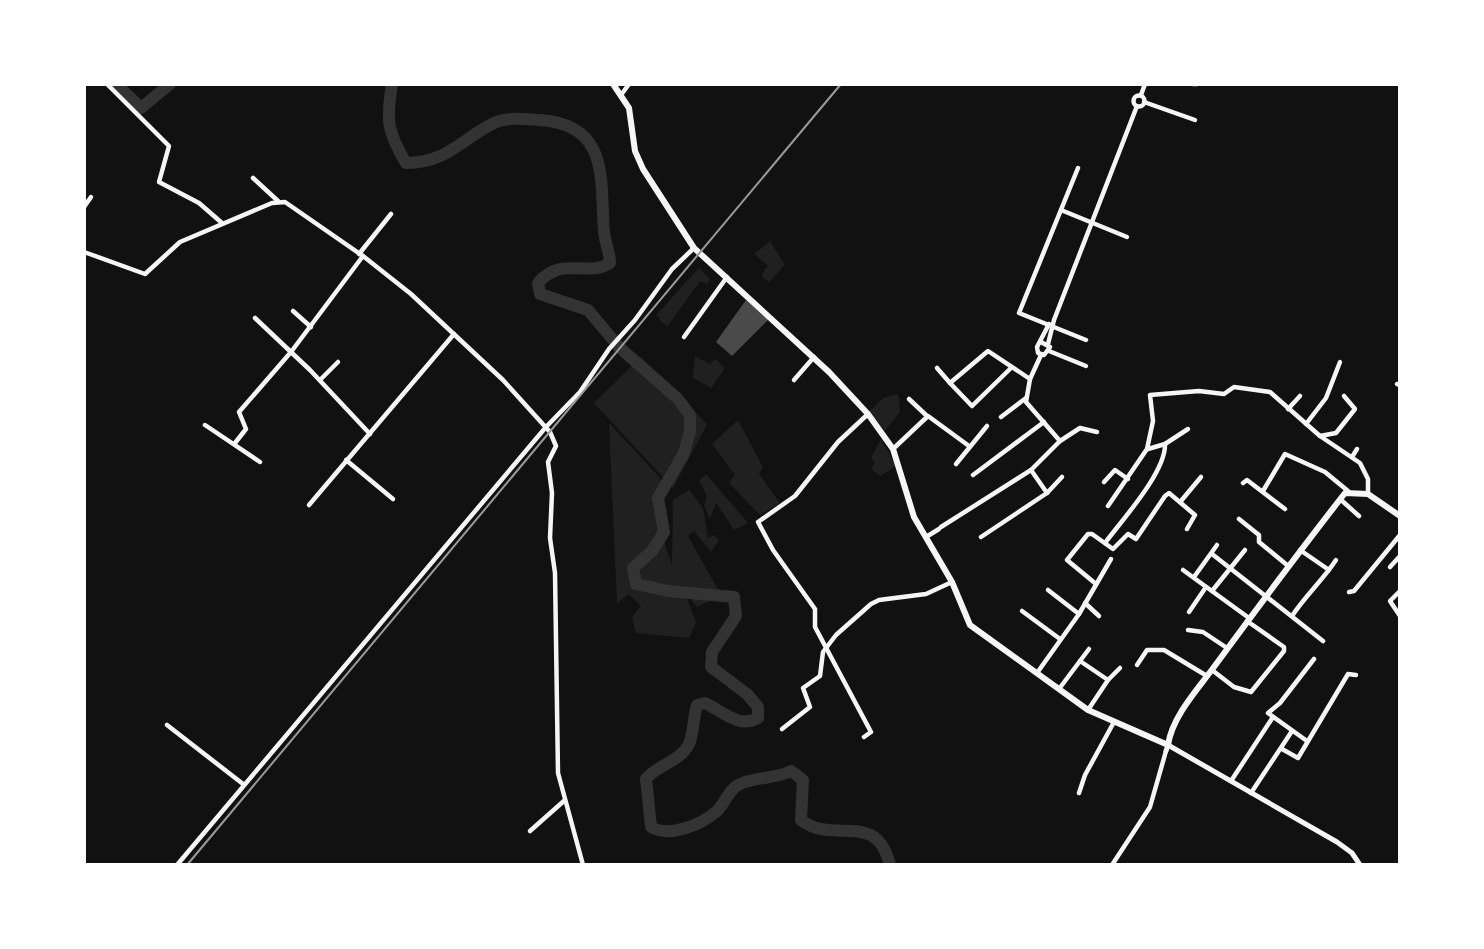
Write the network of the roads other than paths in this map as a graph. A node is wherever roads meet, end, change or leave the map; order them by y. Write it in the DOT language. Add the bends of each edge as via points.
graph roads {
  1 [pos="612,84"];
  2 [pos="629,84"];
  3 [pos="1145,84"];
  4 [pos="108,85"];
  5 [pos="621,95"];
  6 [pos="1141,95"];
  7 [pos="1144,103"];
  8 [pos="1137,106"];
  9 [pos="1195,120"];
  10 [pos="1078,168"];
  11 [pos="253,178"];
  12 [pos="90,197"];
  13 [pos="278,201"];
  14 [pos="84,207"];
  15 [pos="1061,210"];
  16 [pos="391,214"];
  17 [pos="222,223"];
  18 [pos="1094,223"];
  19 [pos="1127,237"];
  20 [pos="694,247"];
  21 [pos="84,252"];
  22 [pos="361,255"];
  23 [pos="728,276"];
  24 [pos="293,311"];
  25 [pos="255,318"];
  26 [pos="1054,320"];
  27 [pos="1048,326"];
  28 [pos="311,327"];
  29 [pos="1055,328"];
  30 [pos="454,334"];
  31 [pos="684,337"];
  32 [pos="1086,340"];
  33 [pos="1041,342"];
  34 [pos="1048,344"];
  35 [pos="1049,351"];
  36 [pos="291,352"];
  37 [pos="1041,355"];
  38 [pos="814,358"];
  39 [pos="338,362"];
  40 [pos="1340,362"];
  41 [pos="1086,366"];
  42 [pos="1012,367"];
  43 [pos="937,369"];
  44 [pos="1030,379"];
  45 [pos="320,380"];
  46 [pos="794,380"];
  47 [pos="950,383"];
  48 [pos="1300,396"];
  49 [pos="1344,396"];
  50 [pos="909,398"];
  51 [pos="1026,398"];
  52 [pos="1288,409"];
  53 [pos="867,414"];
  54 [pos="928,416"];
  55 [pos="1001,417"];
  56 [pos="1044,422"];
  57 [pos="1306,424"];
  58 [pos="205,425"];
  59 [pos="987,426"];
  60 [pos="546,428"];
  61 [pos="1188,429"];
  62 [pos="1097,432"];
  63 [pos="370,434"];
  64 [pos="1320,436"];
  65 [pos="1060,442"];
  66 [pos="235,443"];
  67 [pos="1166,444"];
  68 [pos="969,446"];
  69 [pos="893,449"];
  70 [pos="1147,449"];
  71 [pos="1357,449"];
  72 [pos="1352,457"];
  73 [pos="346,460"];
  74 [pos="260,462"];
  75 [pos="956,464"];
  76 [pos="1031,470"];
  77 [pos="973,475"];
  78 [pos="1062,477"];
  79 [pos="1201,477"];
  80 [pos="1128,479"];
  81 [pos="1104,482"];
  82 [pos="1243,483"];
  83 [pos="1263,491"];
  84 [pos="1348,491"];
  85 [pos="1046,493"];
  86 [pos="1368,494"];
  87 [pos="393,499"];
  88 [pos="1340,499"];
  89 [pos="1181,501"];
  90 [pos="309,505"];
  91 [pos="1108,506"];
  92 [pos="1285,509"];
  93 [pos="1400,515"];
  94 [pos="1359,516"];
  95 [pos="1239,519"];
  96 [pos="1187,529"];
  97 [pos="1111,534"];
  98 [pos="1400,535"];
  99 [pos="925,537"];
  100 [pos="981,537"];
  101 [pos="1120,542"];
  102 [pos="1105,543"];
  103 [pos="1217,545"];
  104 [pos="1299,549"];
  105 [pos="1245,550"];
  106 [pos="1212,554"];
  107 [pos="1400,556"];
  108 [pos="1111,559"];
  109 [pos="1336,559"];
  110 [pos="1287,565"];
  111 [pos="1390,567"];
  112 [pos="1229,569"];
  113 [pos="1183,570"];
  114 [pos="1329,570"];
  115 [pos="1194,577"];
  116 [pos="952,582"];
  117 [pos="1096,584"];
  118 [pos="1206,587"];
  119 [pos="1048,590"];
  120 [pos="1212,591"];
  121 [pos="1400,591"];
  122 [pos="1349,592"];
  123 [pos="1264,597"];
  124 [pos="1085,603"];
  125 [pos="1022,611"];
  126 [pos="1189,612"];
  127 [pos="1079,614"];
  128 [pos="1098,616"];
  129 [pos="1292,616"];
  130 [pos="1400,616"];
  131 [pos="1248,620"];
  132 [pos="1188,630"];
  133 [pos="1060,639"];
  134 [pos="1323,641"];
  135 [pos="828,645"];
  136 [pos="1227,648"];
  137 [pos="1089,649"];
  138 [pos="1314,659"];
  139 [pos="1079,661"];
  140 [pos="1137,665"];
  141 [pos="1120,668"];
  142 [pos="1212,670"];
  143 [pos="1036,674"];
  144 [pos="1356,675"];
  145 [pos="1207,676"];
  146 [pos="1108,680"];
  147 [pos="1059,689"];
  148 [pos="1088,710"];
  149 [pos="1273,718"];
  150 [pos="1114,722"];
  151 [pos="167,725"];
  152 [pos="782,729"];
  153 [pos="1292,731"];
  154 [pos="864,737"];
  155 [pos="1307,741"];
  156 [pos="1167,748"];
  157 [pos="1282,749"];
  158 [pos="1231,781"];
  159 [pos="243,784"];
  160 [pos="1079,793"];
  161 [pos="1251,794"];
  162 [pos="565,800"];
  163 [pos="530,831"];
  164 [pos="177,865"];
  165 [pos="583,865"];
  166 [pos="1112,865"];
  167 [pos="1360,865"];
  1 -- 5 [label="main road"];
  2 -- 5 [label="street"];
  3 -- 6 [label="street"];
  4 -- 17 [label="street" via="169,146 159,182 199,203"];
  5 -- 20 [label="main road" via="629,108 638,160"];
  6 -- 7 [label="street"];
  6 -- 8 [label="street" via="1134,98"];
  7 -- 8 [label="street"];
  7 -- 9 [label="street"];
  8 -- 18 [label="street"];
  10 -- 15 [label="street"];
  11 -- 13 [label="street"];
  12 -- 14 [label="street"];
  13 -- 17 [label="street"];
  13 -- 22 [label="street"];
  15 -- 18 [label="street"];
  15 -- 27 [label="street" via="1019,311"];
  16 -- 22 [label="street"];
  17 -- 21 [label="street" via="175,245 145,274"];
  18 -- 19 [label="street"];
  18 -- 26 [label="street"];
  20 -- 23 [label="main road"];
  20 -- 60 [label="street" via="609,349 580,392"];
  22 -- 28 [label="street"];
  22 -- 30 [label="street"];
  23 -- 31 [label="street"];
  23 -- 38 [label="main road"];
  24 -- 28 [label="street"];
  25 -- 36 [label="street"];
  26 -- 27 [label="street"];
  26 -- 29 [label="street"];
  27 -- 29 [label="street"];
  27 -- 33 [label="street"];
  28 -- 36 [label="street"];
  29 -- 32 [label="street"];
  29 -- 34 [label="street"];
  30 -- 60 [label="street"];
  30 -- 63 [label="street"];
  33 -- 34 [label="street"];
  33 -- 37 [label="street" via="1036,349"];
  34 -- 35 [label="street"];
  35 -- 37 [label="street"];
  35 -- 41 [label="street"];
  36 -- 45 [label="street"];
  36 -- 66 [label="street" via="239,412 246,429"];
  37 -- 44 [label="street"];
  38 -- 46 [label="street"];
  38 -- 53 [label="main road"];
  39 -- 45 [label="street"];
  40 -- 57 [label="street" via="1326,398"];
  42 -- 44 [label="street"];
  42 -- 47 [label="street" via="986,351"];
  42 -- 47 [label="street" via="972,406"];
  43 -- 47 [label="street"];
  44 -- 51 [label="street"];
  45 -- 63 [label="street"];
  48 -- 52 [label="street"];
  49 -- 64 [label="street" via="1356,408 1336,433"];
  50 -- 54 [label="street"];
  51 -- 55 [label="street"];
  51 -- 56 [label="street"];
  52 -- 57 [label="street"];
  52 -- 70 [label="street" via="1266,390 1239,387 1224,394 1199,391 1149,397 1153,421"];
  53 -- 69 [label="main road"];
  53 -- 135 [label="street" via="795,496 758,522 815,609 815,627"];
  54 -- 68 [label="street"];
  54 -- 69 [label="street"];
  56 -- 65 [label="street"];
  56 -- 77 [label="street"];
  57 -- 64 [label="street"];
  58 -- 66 [label="street"];
  59 -- 68 [label="street"];
  60 -- 159 [label="street"];
  60 -- 162 [label="street" via="556,446 548,462 558,773"];
  61 -- 67 [label="street"];
  62 -- 65 [label="street" via="1080,428"];
  63 -- 73 [label="street"];
  64 -- 72 [label="street"];
  65 -- 76 [label="street"];
  66 -- 74 [label="street"];
  67 -- 70 [label="street"];
  67 -- 97 [label="street" via="1157,468"];
  68 -- 75 [label="street"];
  69 -- 99 [label="main road" via="914,517"];
  70 -- 80 [label="street"];
  71 -- 72 [label="street"];
  72 -- 86 [label="street" via="1366,473"];
  73 -- 87 [label="street"];
  73 -- 90 [label="street"];
  76 -- 85 [label="street"];
  76 -- 99 [label="street"];
  78 -- 85 [label="street"];
  79 -- 89 [label="street"];
  80 -- 81 [label="street" via="1115,470"];
  80 -- 91 [label="street"];
  82 -- 83 [label="street" via="1247,480"];
  83 -- 84 [label="street" via="1284,454 1325,472"];
  83 -- 92 [label="street"];
  84 -- 86 [label="main road"];
  84 -- 88 [label="main road"];
  85 -- 100 [label="street"];
  86 -- 93 [label="main road"];
  88 -- 94 [label="street"];
  88 -- 104 [label="main road"];
  89 -- 96 [label="street" via="1195,515"];
  89 -- 101 [label="street" via="1166,494 1136,539 1128,534"];
  95 -- 110 [label="street"];
  97 -- 101 [label="street"];
  97 -- 102 [label="street"];
  98 -- 122 [label="street"];
  99 -- 116 [label="main road"];
  101 -- 102 [label="street" via="1114,549"];
  102 -- 117 [label="street" via="1090,533 1067,560"];
  103 -- 106 [label="street"];
  104 -- 110 [label="main road"];
  104 -- 114 [label="street"];
  105 -- 112 [label="street"];
  106 -- 112 [label="street"];
  106 -- 115 [label="street"];
  107 -- 111 [label="street"];
  108 -- 117 [label="street"];
  109 -- 114 [label="street"];
  110 -- 123 [label="main road"];
  112 -- 120 [label="street"];
  112 -- 123 [label="street"];
  113 -- 115 [label="street"];
  114 -- 129 [label="street"];
  115 -- 118 [label="street"];
  116 -- 135 [label="street" via="926,594 876,601"];
  116 -- 143 [label="main road" via="964,617 974,630"];
  117 -- 124 [label="street"];
  118 -- 120 [label="street"];
  118 -- 126 [label="street"];
  119 -- 127 [label="street"];
  120 -- 131 [label="street"];
  121 -- 130 [label="street" via="1390,601"];
  123 -- 129 [label="street"];
  123 -- 131 [label="main road"];
  124 -- 127 [label="street"];
  124 -- 128 [label="street"];
  125 -- 133 [label="street"];
  127 -- 133 [label="street"];
  129 -- 134 [label="street"];
  131 -- 136 [label="main road"];
  131 -- 142 [label="street" via="1284,651 1251,692 1234,687"];
  132 -- 136 [label="street" via="1203,632"];
  133 -- 143 [label="street"];
  135 -- 152 [label="street" via="821,656 820,676 803,688 810,707"];
  135 -- 154 [label="street" via="871,732"];
  136 -- 142 [label="main road"];
  137 -- 139 [label="street"];
  138 -- 149 [label="street" via="1280,704 1268,712"];
  139 -- 146 [label="street"];
  139 -- 147 [label="street"];
  140 -- 145 [label="street" via="1147,650 1164,650"];
  141 -- 146 [label="street"];
  142 -- 145 [label="main road"];
  143 -- 147 [label="main road"];
  144 -- 155 [label="street" via="1348,674"];
  145 -- 156 [label="main road" via="1177,721"];
  146 -- 148 [label="street"];
  147 -- 148 [label="main road"];
  148 -- 150 [label="main road"];
  149 -- 153 [label="street"];
  149 -- 158 [label="street"];
  150 -- 156 [label="main road"];
  150 -- 160 [label="street"];
  151 -- 159 [label="street"];
  153 -- 155 [label="street"];
  153 -- 157 [label="street"];
  155 -- 157 [label="street" via="1298,758"];
  156 -- 158 [label="street"];
  156 -- 166 [label="street" via="1150,807"];
  157 -- 161 [label="street"];
  158 -- 161 [label="street"];
  159 -- 164 [label="street"];
  161 -- 167 [label="street" via="1337,842 1353,853"];
  162 -- 163 [label="street"];
  162 -- 165 [label="street"];
}
